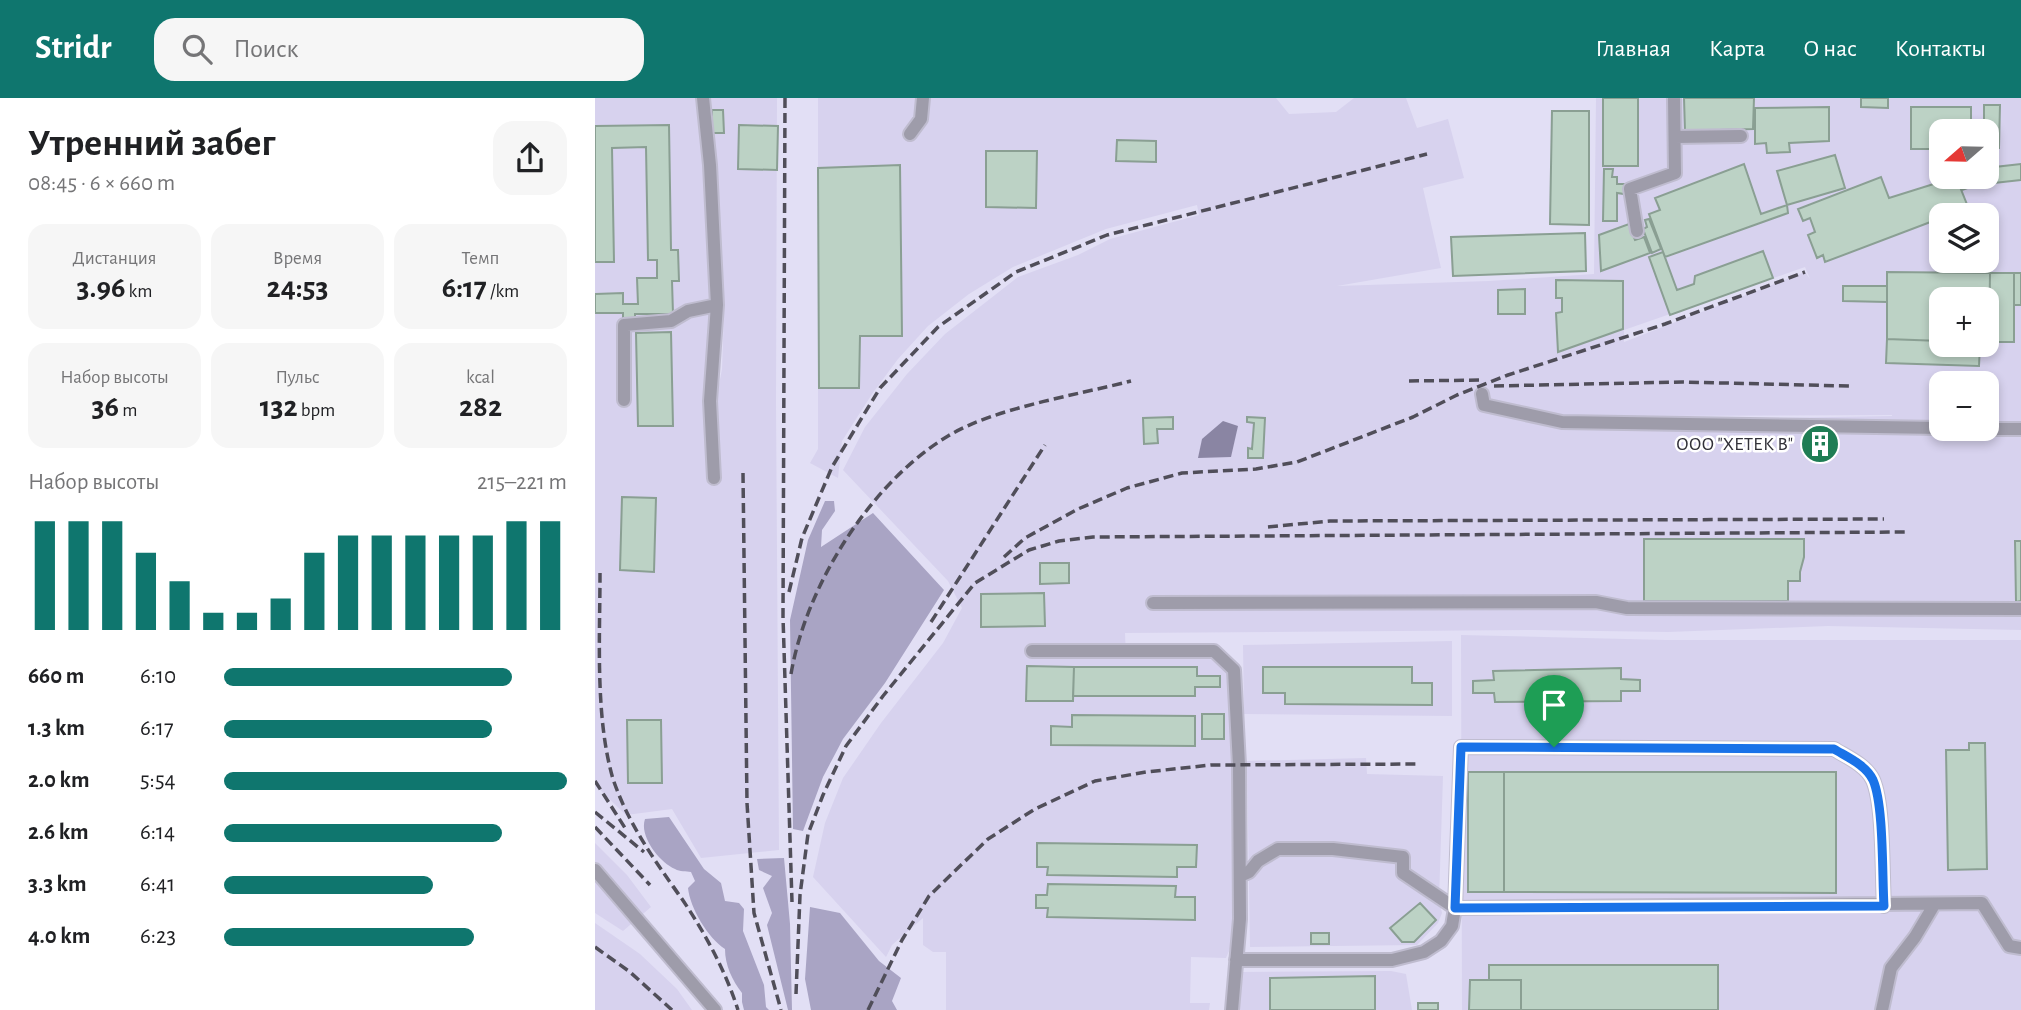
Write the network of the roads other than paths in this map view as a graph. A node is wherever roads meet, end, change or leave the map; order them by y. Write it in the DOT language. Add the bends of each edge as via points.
graph roads {
  1 [pos="703,98"];
  2 [pos="923,98"];
  3 [pos="1674,98"];
  4 [pos="911,134"];
  5 [pos="1741,136"];
  6 [pos="1675,138"];
  7 [pos="1637,231"];
  8 [pos="717,305"];
  9 [pos="1482,394"];
  10 [pos="624,400"];
  11 [pos="1929,428"];
  12 [pos="1999,429"];
  13 [pos="2021,429"];
  14 [pos="714,478"];
  15 [pos="1153,603"];
  16 [pos="2021,609"];
  17 [pos="1033,651"];
  18 [pos="595,870"];
  19 [pos="1240,876"];
  20 [pos="1934,905"];
  21 [pos="1884,906"];
  22 [pos="1455,908"];
  23 [pos="2021,948"];
  24 [pos="1236,960"];
  25 [pos="715,1010"];
  26 [pos="1232,1010"];
  27 [pos="1882,1010"];
  1 -- 8 [label="lane"];
  2 -- 4 [label="lane" via="921,118"];
  3 -- 6 [label="lane"];
  5 -- 6 [label="lane"];
  6 -- 7 [label="lane" via="1675,173 1630,189"];
  8 -- 10 [label="lane" via="688,311 671,321 624,325"];
  8 -- 14 [label="lane" via="710,401"];
  9 -- 11 [label="lane" via="1485,405 1562,422"];
  12 -- 13 [label="lane"];
  15 -- 16 [label="lane" via="1596,602 1627,608"];
  17 -- 19 [label="lane" via="1214,651 1234,670"];
  18 -- 25 [label="lane"];
  19 -- 22 [label="lane" via="1278,849 1333,849 1403,857 1403,873"];
  19 -- 24 [label="lane"];
  20 -- 21 [label="lane"];
  20 -- 23 [label="lane" via="1982,903 2009,946"];
  20 -- 27 [label="lane" via="1891,968"];
  21 -- 22 [label="lane"];
  21 -- 22 [label="lane" via="1878,799 1872,778 1834,749 1461,747"];
  22 -- 24 [label="lane" via="1452,926 1441,941 1424,952 1392,960"];
  24 -- 26 [label="lane"];
}
